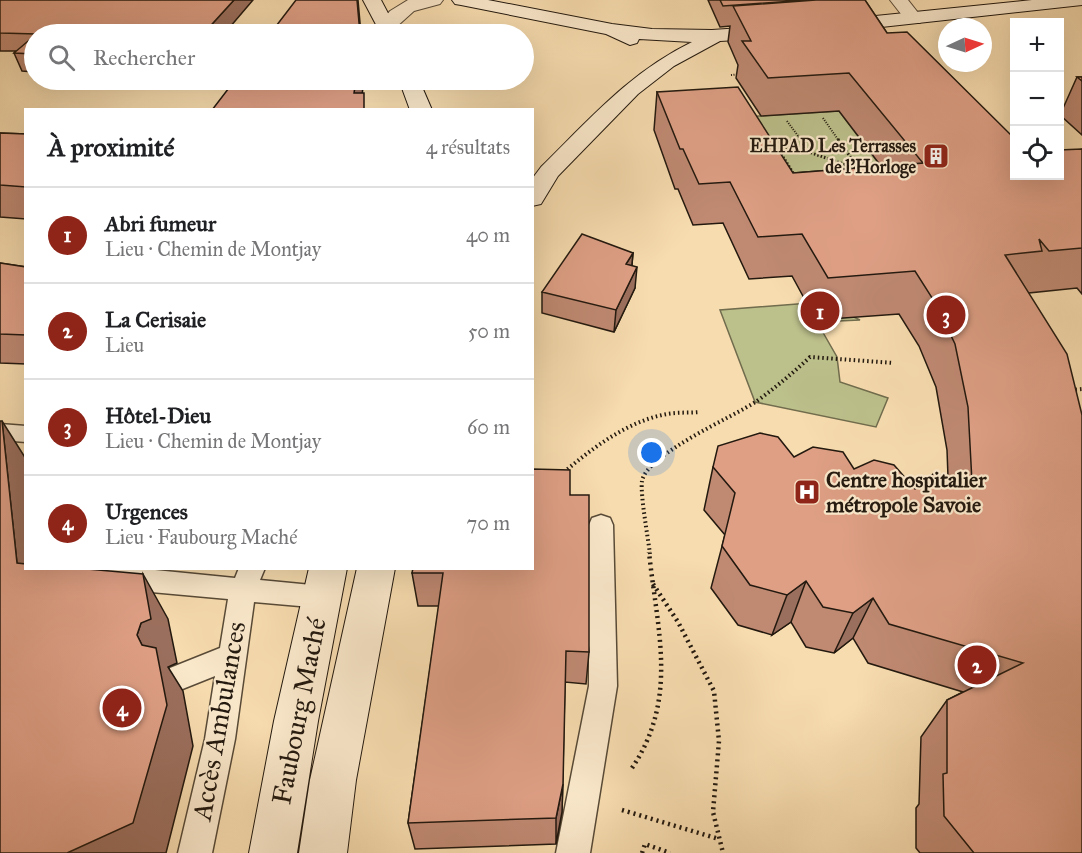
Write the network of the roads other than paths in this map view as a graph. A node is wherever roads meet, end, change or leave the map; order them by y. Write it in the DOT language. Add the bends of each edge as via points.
graph roads {
  1 [pos="372,0"];
  2 [pos="434,0"];
  3 [pos="461,0"];
  4 [pos="899,0"];
  5 [pos="1082,0"];
  6 [pos="1051,2"];
  7 [pos="914,19"];
  8 [pos="385,24"];
  9 [pos="393,24"];
  10 [pos="820,27"];
  11 [pos="796,29"];
  12 [pos="612,30"];
  13 [pos="717,37"];
  14 [pos="647,60"];
  15 [pos="413,90"];
  16 [pos="420,108"];
  17 [pos="541,176"];
  18 [pos="534,194"];
  19 [pos="0,432"];
  20 [pos="24,434"];
  21 [pos="601,525"];
  22 [pos="116,570"];
  23 [pos="376,570"];
  24 [pos="247,579"];
  25 [pos="325,583"];
  26 [pos="231,657"];
  27 [pos="180,677"];
  28 [pos="195,853"];
  29 [pos="273,853"];
  30 [pos="323,853"];
  31 [pos="573,853"];
  1 -- 8 [label="street"];
  2 -- 9 [label="street" via="402,8"];
  3 -- 12 [label="street"];
  4 -- 7 [label="street"];
  5 -- 6 [label="street"];
  6 -- 7 [label="street"];
  7 -- 10 [label="street"];
  11 -- 13 [label="street"];
  12 -- 13 [label="street"];
  12 -- 14 [label="street" via="628,37"];
  13 -- 14 [label="street"];
  14 -- 17 [label="street"];
  15 -- 16 [label="street"];
  17 -- 18 [label="street"];
  19 -- 20 [label="lane"];
  21 -- 31 [label="lane" via="603,686"];
  22 -- 24 [label="lane" via="118,578"];
  23 -- 30 [label="street, Faubourg Maché" via="333,780"];
  24 -- 25 [label="lane"];
  24 -- 26 [label="lane, Accès Ambulances"];
  25 -- 29 [label="street, Faubourg Maché"];
  26 -- 27 [label="lane"];
  26 -- 28 [label="lane, Accès Ambulances" via="220,739"];
}
